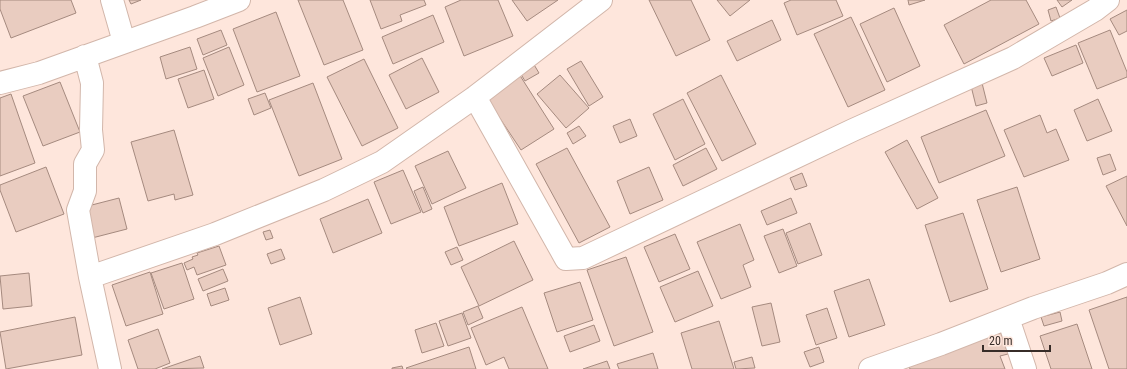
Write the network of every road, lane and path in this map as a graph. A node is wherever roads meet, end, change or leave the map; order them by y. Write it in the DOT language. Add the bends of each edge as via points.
graph roads {
  1 [pos="112,0"];
  2 [pos="239,0"];
  3 [pos="601,0"];
  4 [pos="1108,0"];
  5 [pos="124,42"];
  6 [pos="85,56"];
  7 [pos="0,83"];
  8 [pos="475,97"];
  9 [pos="1127,274"];
  10 [pos="90,278"];
  11 [pos="1008,318"];
  12 [pos="110,369"];
  13 [pos="870,369"];
  14 [pos="1024,369"];
  1 -- 5 [label="street"];
  2 -- 5 [label="street"];
  3 -- 8 [label="street"];
  4 -- 8 [label="street" via="1013,58 853,130 583,258 566,259"];
  5 -- 6 [label="street"];
  6 -- 7 [label="street" via="39,73"];
  6 -- 10 [label="street" via="92,83 93,150 85,164 85,191 78,210"];
  8 -- 10 [label="street" via="382,162 324,190 216,234"];
  9 -- 11 [label="street"];
  10 -- 12 [label="street"];
  11 -- 13 [label="street"];
  11 -- 14 [label="street"];
}
